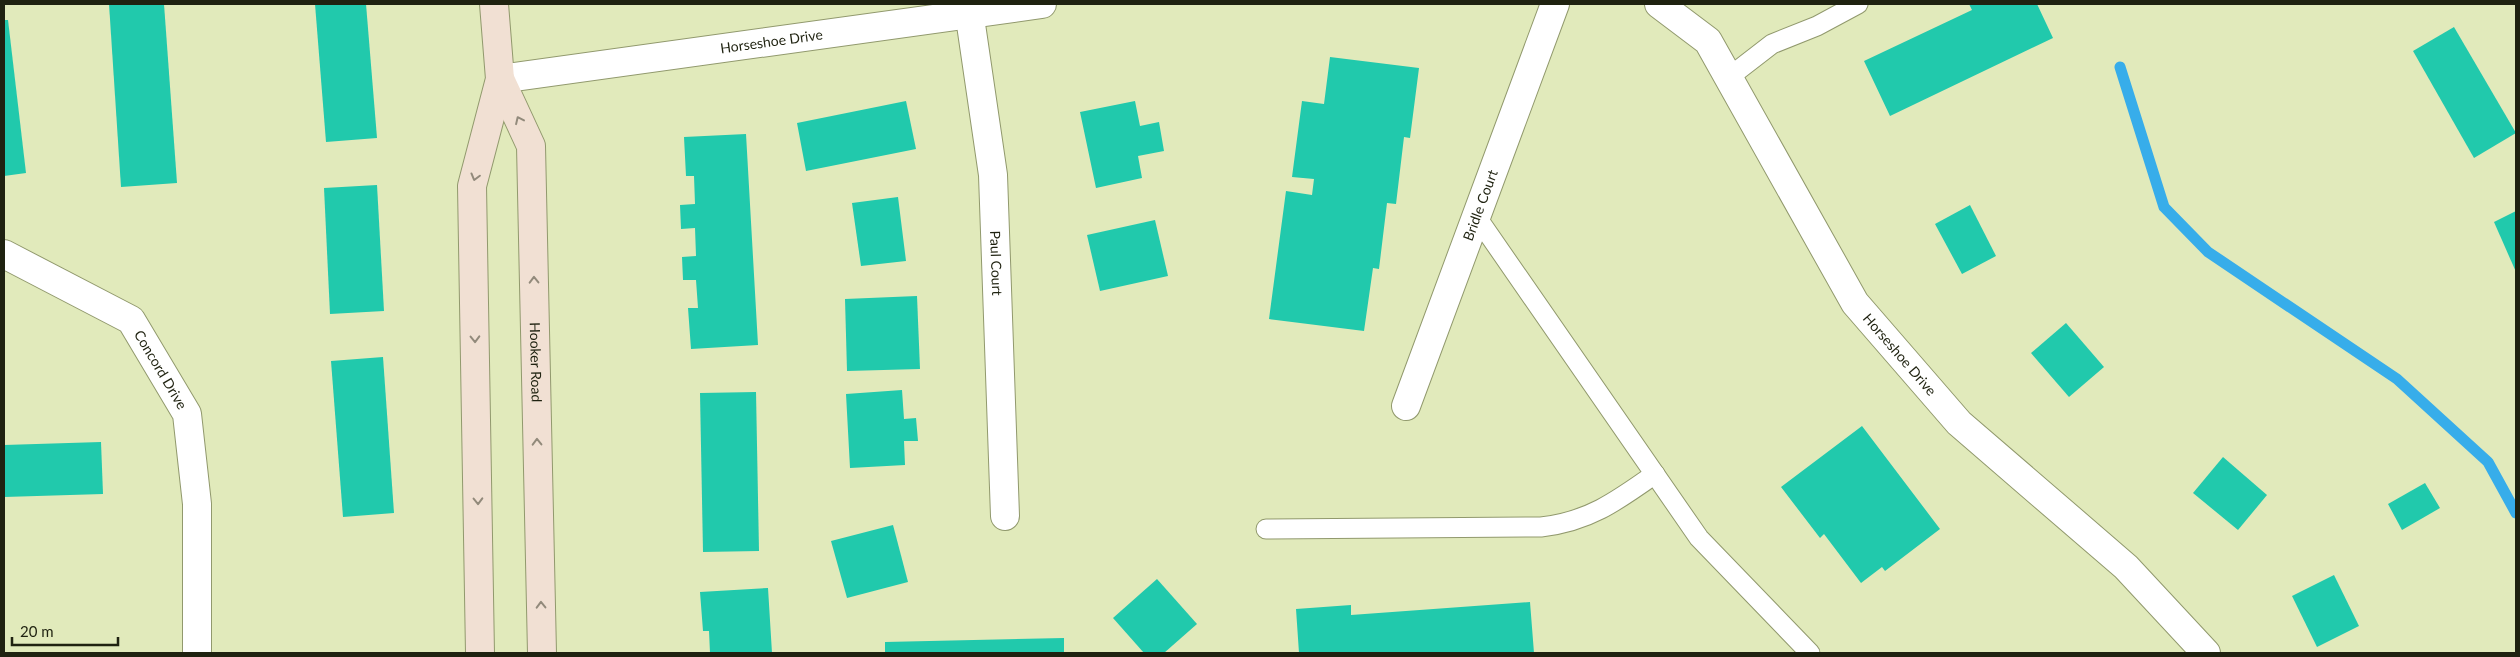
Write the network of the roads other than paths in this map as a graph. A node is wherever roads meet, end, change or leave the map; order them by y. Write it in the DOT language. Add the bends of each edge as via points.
graph roads {
  1 [pos="494,4"];
  2 [pos="1042,4"];
  3 [pos="1555,4"];
  4 [pos="1659,4"];
  5 [pos="1858,4"];
  6 [pos="969,8"];
  7 [pos="1728,78"];
  8 [pos="500,79"];
  9 [pos="1476,216"];
  10 [pos="4,254"];
  11 [pos="1406,406"];
  12 [pos="1655,474"];
  13 [pos="1005,516"];
  14 [pos="1266,529"];
  15 [pos="1802,650"];
  16 [pos="197,653"];
  17 [pos="480,653"];
  18 [pos="542,653"];
  19 [pos="2206,653"];
  1 -- 8 [label="main road, Hooker Road"];
  2 -- 6 [label="street, Horseshoe Drive"];
  3 -- 9 [label="street, Bridle Court"];
  4 -- 7 [label="street, Horseshoe Drive" via="1708,41"];
  5 -- 7 [label="lane" via="1817,26 1772,44"];
  6 -- 8 [label="street, Horseshoe Drive"];
  6 -- 13 [label="street, Paul Court" via="993,174"];
  7 -- 19 [label="street, Horseshoe Drive" via="1855,303 1959,423 2126,567"];
  8 -- 17 [label="main road, Hooker Road, one-way" via="472,186"];
  18 -- 8 [label="main road, Hooker Road, one-way" via="531,146"];
  9 -- 11 [label="street, Bridle Court"];
  9 -- 12 [label="lane"];
  10 -- 16 [label="street, Concord Drive" via="131,320 186,414 196,504"];
  12 -- 14 [label="lane" via="1619,500 1566,525"];
  12 -- 15 [label="lane" via="1699,538"];
}
